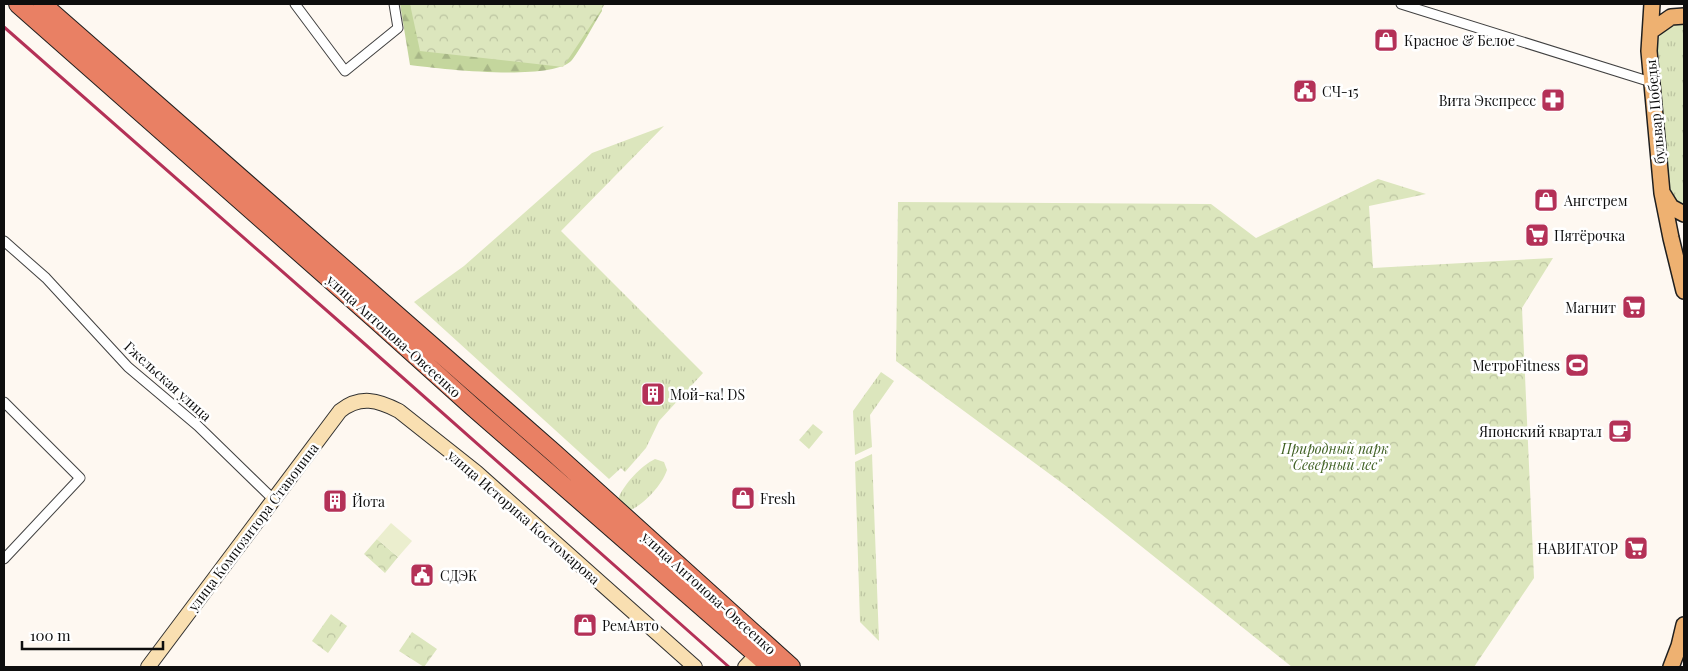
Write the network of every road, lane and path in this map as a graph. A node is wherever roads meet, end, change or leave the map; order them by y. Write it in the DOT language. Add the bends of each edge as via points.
graph roads {
  1 [pos="18,4"];
  2 [pos="42,4"];
  3 [pos="295,4"];
  4 [pos="394,4"];
  5 [pos="1402,4"];
  6 [pos="1652,4"];
  7 [pos="1684,16"];
  8 [pos="1650,31"];
  9 [pos="1651,82"];
  10 [pos="154,113"];
  11 [pos="1662,193"];
  12 [pos="1684,214"];
  13 [pos="4,240"];
  14 [pos="1684,291"];
  15 [pos="4,402"];
  16 [pos="340,411"];
  17 [pos="273,499"];
  18 [pos="4,559"];
  19 [pos="1684,625"];
  20 [pos="756,656"];
  21 [pos="148,667"];
  22 [pos="695,667"];
  23 [pos="771,667"];
  24 [pos="791,667"];
  25 [pos="1671,667"];
  1 -- 10 [label="highway, улица Антонова-Овсеенко"];
  2 -- 10 [label="highway, улица Антонова-Овсеенко"];
  3 -- 4 [label="street" via="345,71 398,28"];
  5 -- 9 [label="street"];
  6 -- 8 [label="main road, бульвар Победы"];
  7 -- 8 [label="main road" via="1671,17"];
  8 -- 9 [label="main road, бульвар Победы"];
  9 -- 11 [label="main road, бульвар Победы"];
  10 -- 20 [label="highway, улица Антонова-Овсеенко" via="560,460"];
  11 -- 12 [label="main road" via="1671,207"];
  11 -- 14 [label="main road, бульвар Победы"];
  13 -- 17 [label="street, Гжельская улица" via="46,278 128,367 198,426"];
  15 -- 18 [label="street" via="80,478"];
  16 -- 17 [label="street, улица Композитора Ставонина"];
  16 -- 22 [label="street, улица Историка Костомарова" via="362,400 399,410 476,472"];
  17 -- 21 [label="street, улица Композитора Ставонина"];
  19 -- 25 [label="main road"];
  20 -- 23 [label="highway, улица Антонова-Овсеенко"];
  20 -- 24 [label="highway, улица Антонова-Овсеенко"];
}
